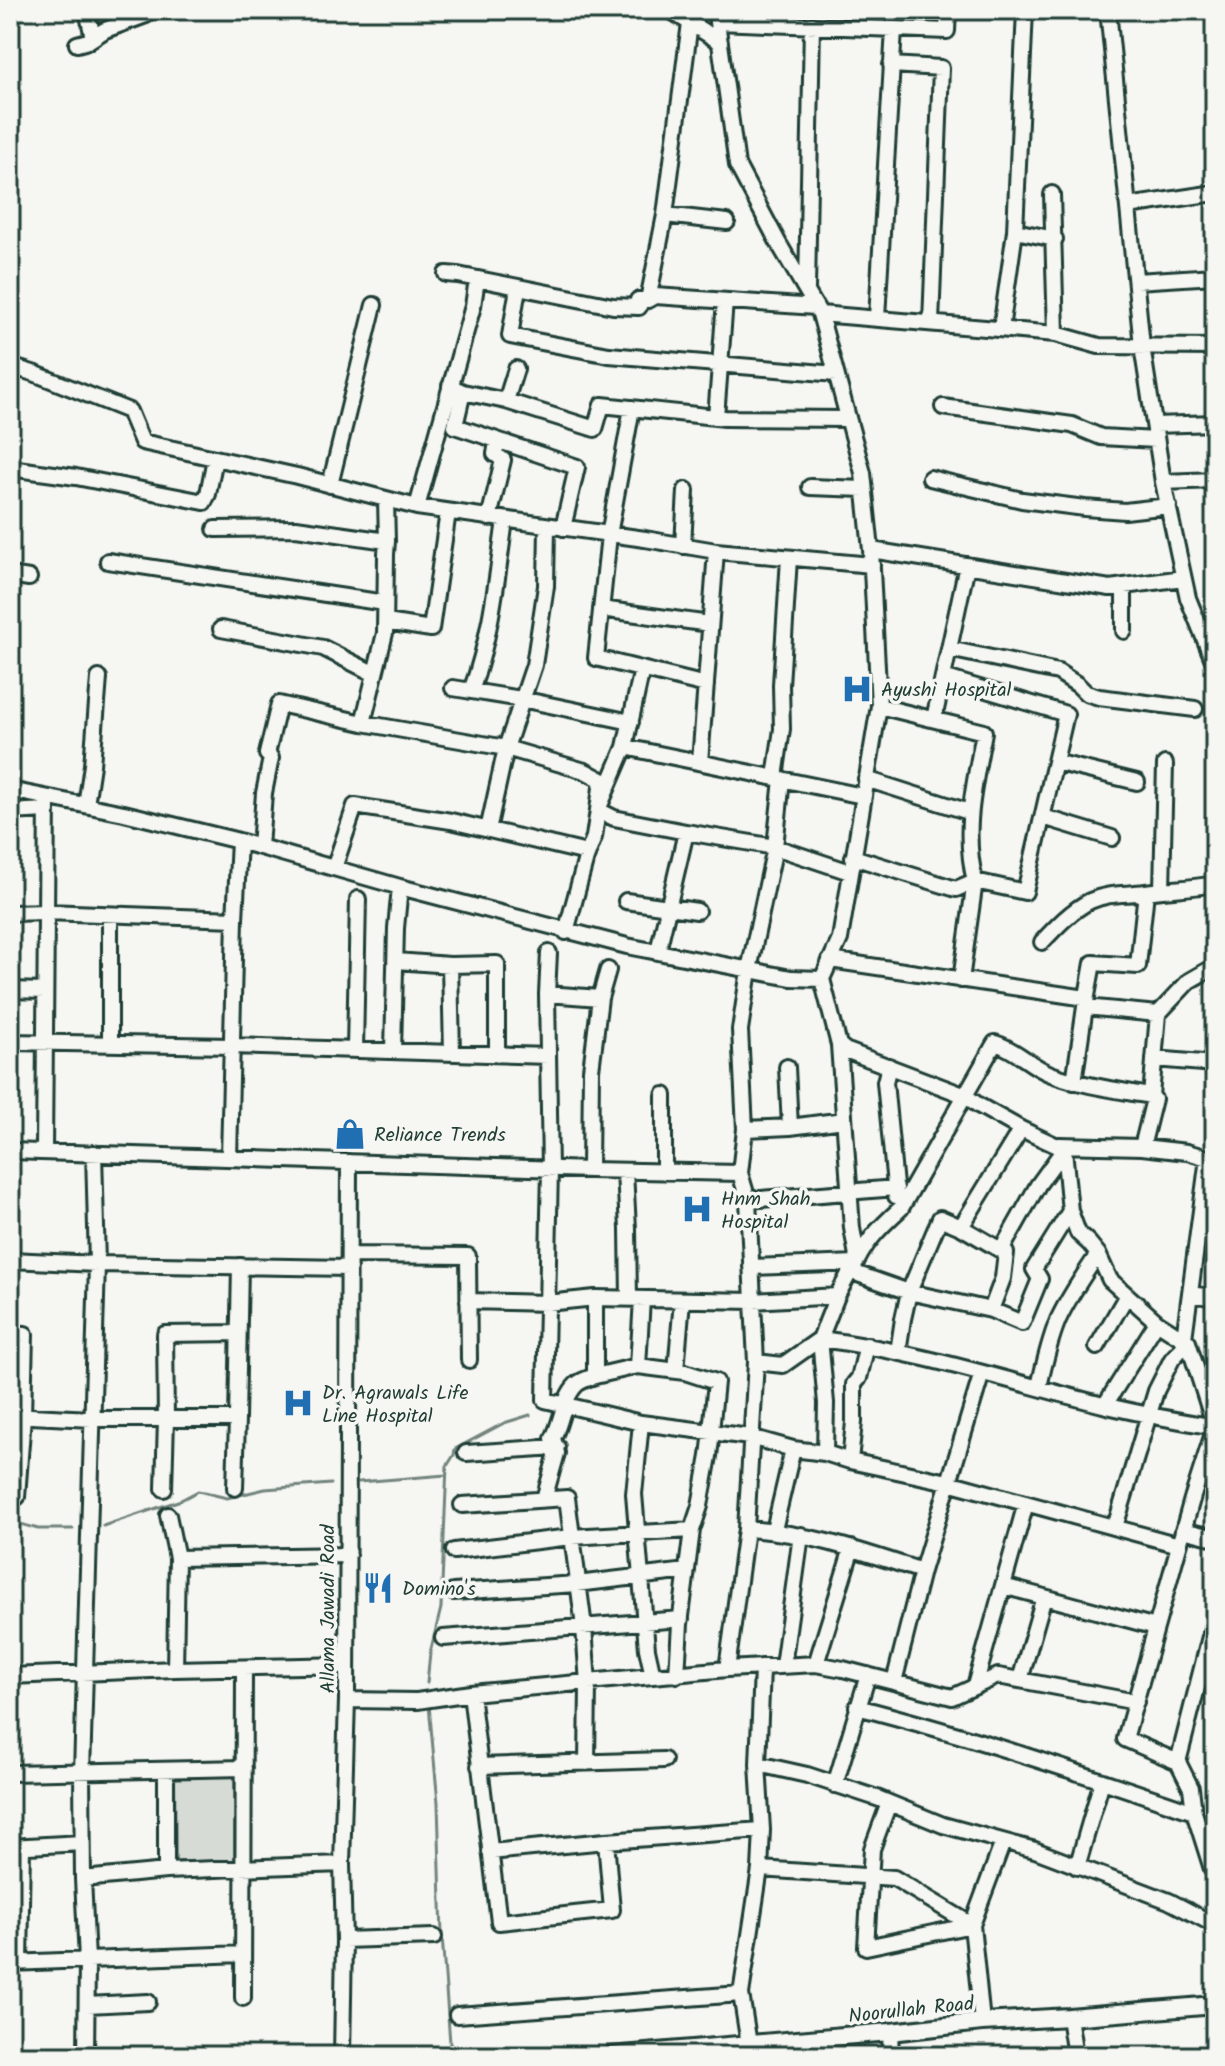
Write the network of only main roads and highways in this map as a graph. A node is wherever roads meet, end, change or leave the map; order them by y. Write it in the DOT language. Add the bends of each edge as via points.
graph roads {
  1 [pos="1215,2005"];
  2 [pos="742,2048"];
  3 [pos="801,2048"];
  4 [pos="611,2056"];
  1 -- 3 [label="main road, Noorullah Road" via="982,2022"];
  2 -- 3 [label="main road, Noorullah Road"];
  2 -- 4 [label="main road, Noorullah Road"];
}
